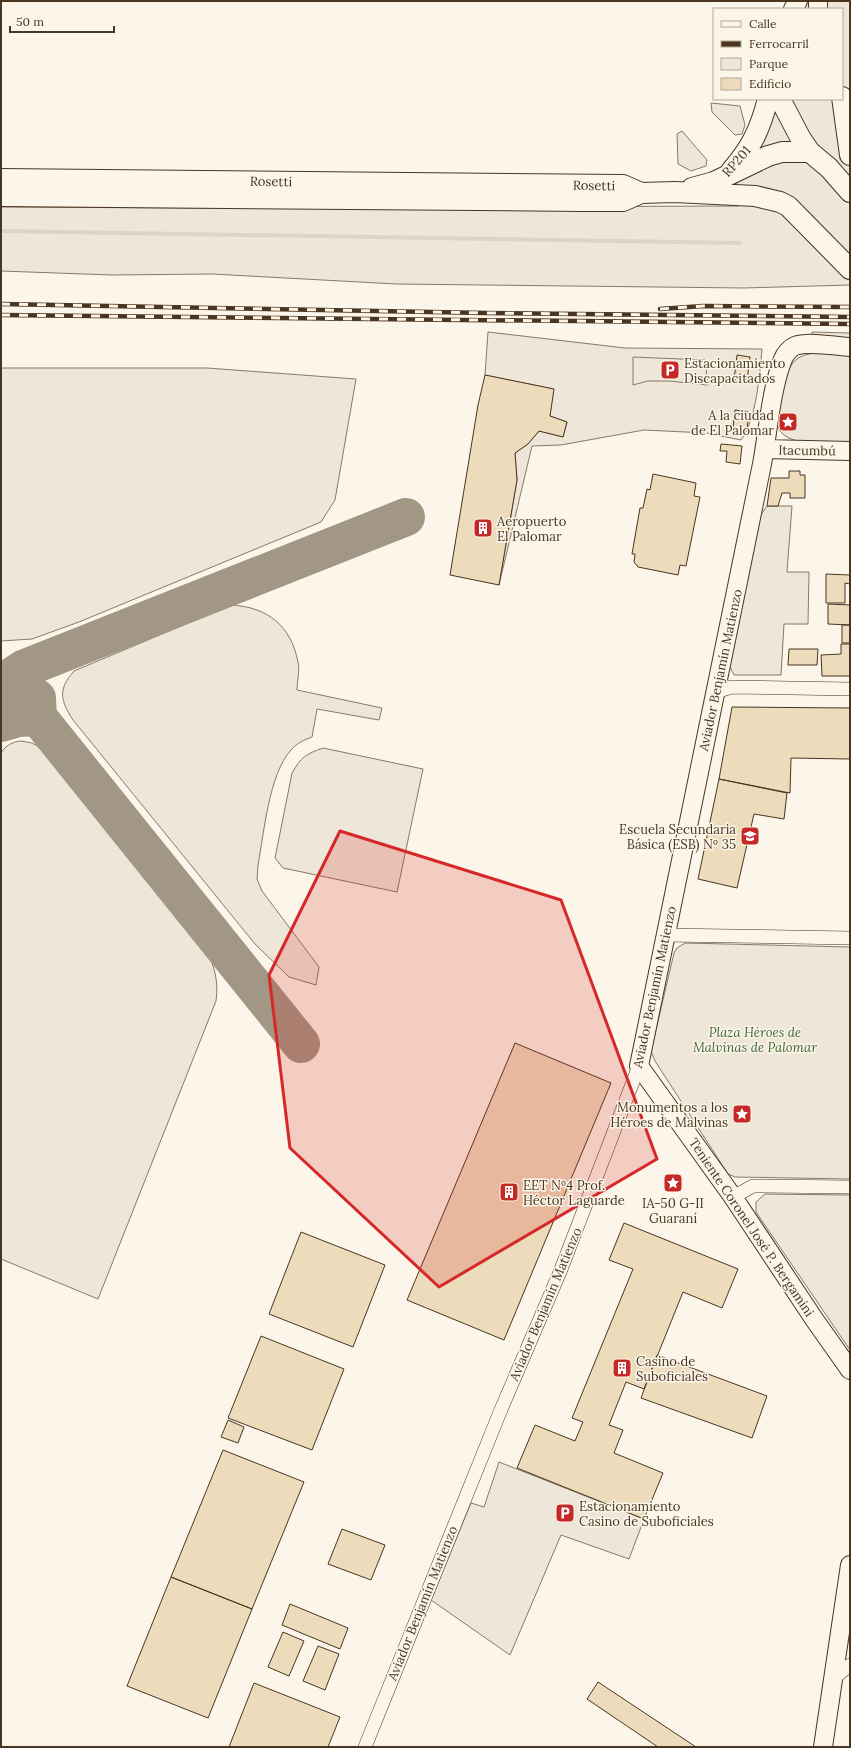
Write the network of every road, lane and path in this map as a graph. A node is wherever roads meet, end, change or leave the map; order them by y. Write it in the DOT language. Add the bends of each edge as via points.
graph roads {
  1 [pos="768,100"];
  2 [pos="781,100"];
  3 [pos="842,100"];
  4 [pos="810,152"];
  5 [pos="850,155"];
  6 [pos="726,177"];
  7 [pos="1,179"];
  8 [pos="675,192"];
  9 [pos="850,192"];
  10 [pos="641,193"];
  11 [pos="1,196"];
  12 [pos="850,269"];
  13 [pos="850,347"];
  14 [pos="765,449"];
  15 [pos="850,451"];
  16 [pos="850,689"];
  17 [pos="715,692"];
  18 [pos="665,935"];
  19 [pos="850,938"];
  20 [pos="639,1066"];
  21 [pos="850,1187"];
  22 [pos="733,1197"];
  23 [pos="850,1370"];
  24 [pos="850,1564"];
  25 [pos="850,1665"];
  26 [pos="834,1678"];
  27 [pos="365,1747"];
  28 [pos="823,1747"];
  1 -- 6 [label="main road, RP201 / RP201" via="751,146"];
  2 -- 4 [label="main road"];
  3 -- 5 [label="main road"];
  4 -- 6 [label="main road, RP201" via="782,152 768,156"];
  4 -- 9 [label="main road" via="829,168"];
  6 -- 8 [label="main road, RP201 / RP201"];
  7 -- 10 [label="main road, Rosetti / RP201" via="623,185"];
  8 -- 10 [label="main road, RP201"];
  8 -- 12 [label="main road" via="755,196 780,202 799,215"];
  10 -- 11 [label="main road, Rosetti / RP201" via="623,201"];
  13 -- 14 [label="street, Aviador Benjamín Matienzo" via="806,344 790,350 783,359"];
  14 -- 15 [label="street, Itacumbú"];
  14 -- 17 [label="street, Aviador Benjamín Matienzo"];
  16 -- 17 [label="street" via="732,687"];
  17 -- 18 [label="street, Aviador Benjamín Matienzo"];
  18 -- 19 [label="street"];
  18 -- 20 [label="street, Aviador Benjamín Matienzo"];
  20 -- 22 [label="street, Teniente Coronel José P. Bergamini"];
  20 -- 27 [label="street, Aviador Benjamín Matienzo" via="560,1272 500,1412"];
  21 -- 22 [label="street" via="754,1186"];
  22 -- 23 [label="street, Teniente Coronel José P. Bergamini"];
  24 -- 26 [label="street"];
  25 -- 26 [label="street"];
  26 -- 28 [label="street"];
}
